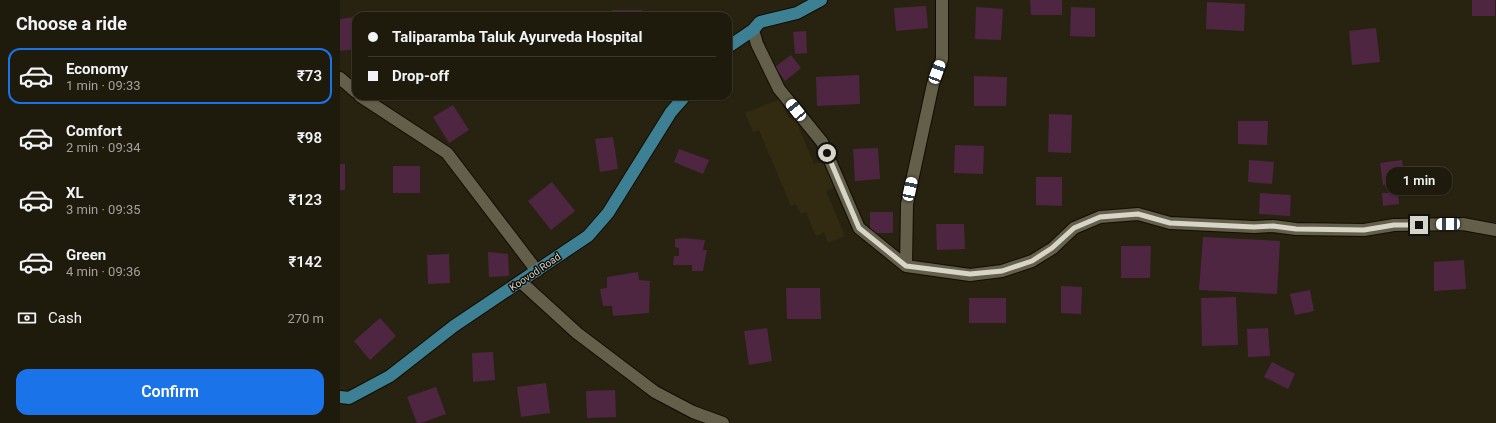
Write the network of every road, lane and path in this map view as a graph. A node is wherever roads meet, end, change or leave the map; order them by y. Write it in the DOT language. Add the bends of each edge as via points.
graph roads {
  1 [pos="821,0"];
  2 [pos="942,0"];
  3 [pos="753,30"];
  4 [pos="732,44"];
  5 [pos="340,78"];
  6 [pos="352,88"];
  7 [pos="366,100"];
  8 [pos="682,100"];
  9 [pos="1496,230"];
  10 [pos="906,266"];
  11 [pos="537,271"];
  12 [pos="521,282"];
  13 [pos="340,397"];
  14 [pos="722,423"];
  1 -- 3 [label="main road" via="797,13 760,22"];
  2 -- 10 [label="street" via="942,59 933,84 907,204"];
  3 -- 4 [label="main road"];
  3 -- 10 [label="street" via="779,89 822,142 859,228"];
  5 -- 6 [label="street"];
  7 -- 11 [label="street" via="447,153"];
  8 -- 11 [label="main road, Koovod Road" via="671,112 608,213 588,236"];
  9 -- 10 [label="street" via="1463,224 1394,225 1364,230 1296,229 1170,223 1138,214 1100,217 1074,228 1052,248 1032,261 1002,271 970,274"];
  11 -- 12 [label="main road, Koovod Road"];
  12 -- 13 [label="main road, Koovod Road" via="454,326 390,376 349,398"];
  12 -- 14 [label="street" via="577,333 655,392 693,412"];
}
